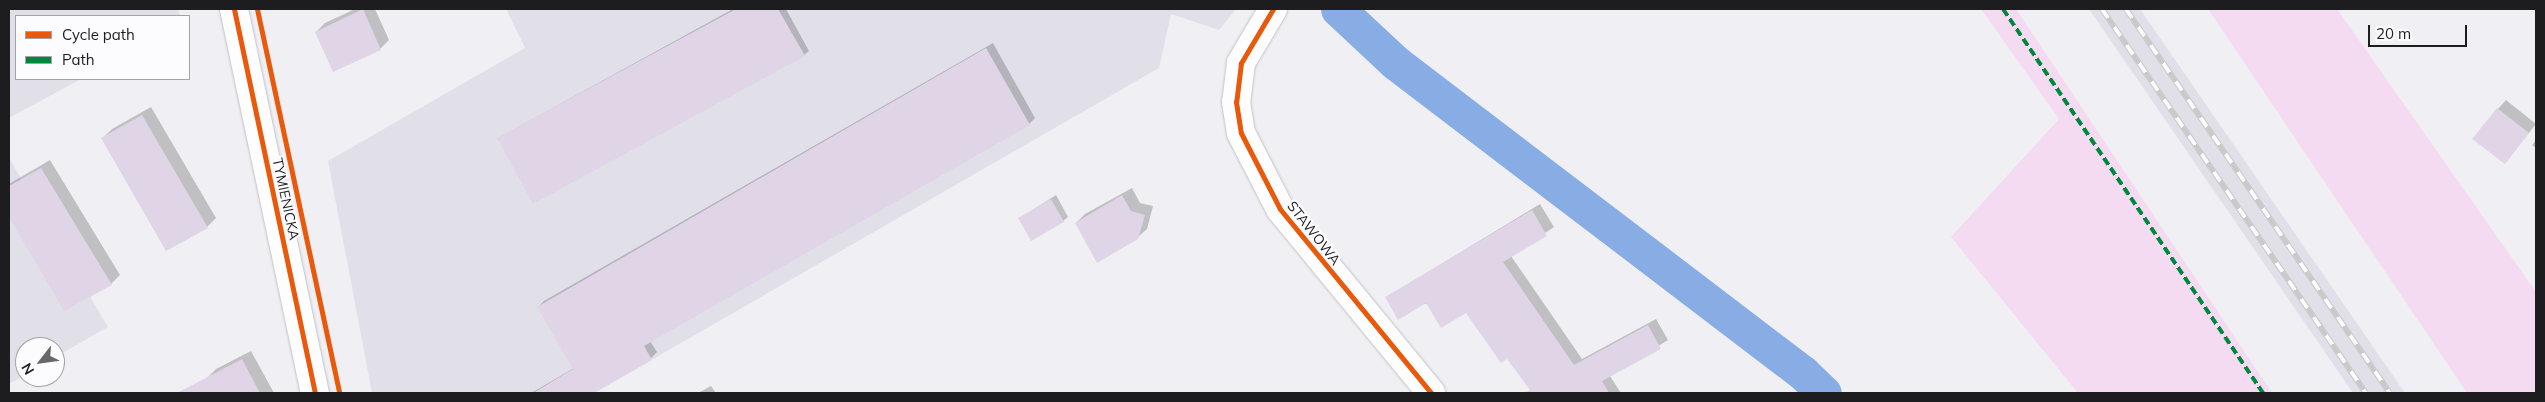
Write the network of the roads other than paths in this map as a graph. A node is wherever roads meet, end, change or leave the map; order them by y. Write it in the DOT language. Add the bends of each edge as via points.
graph roads {
  1 [pos="234,9"];
  2 [pos="1273,9"];
  3 [pos="315,393"];
  4 [pos="1431,393"];
  1 -- 3 [label="street, TYMIENICKA"];
  2 -- 4 [label="street, STAWOWA" via="1241,63 1236,102 1241,133 1280,209"];
}
